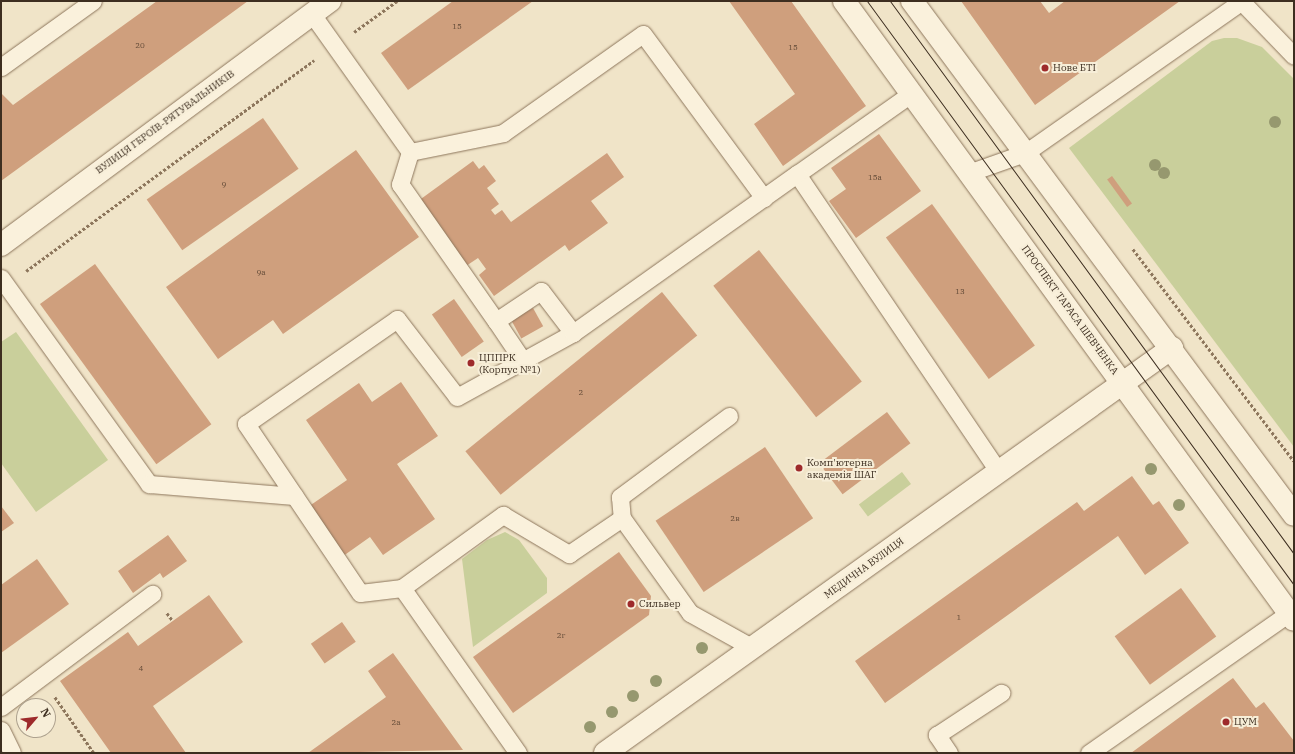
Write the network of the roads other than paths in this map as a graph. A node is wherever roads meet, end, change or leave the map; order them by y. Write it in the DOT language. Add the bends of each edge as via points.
graph roads {
  1 [pos="93,1"];
  2 [pos="330,1"];
  3 [pos="844,1"];
  4 [pos="912,1"];
  5 [pos="1242,1"];
  6 [pos="312,14"];
  7 [pos="1294,56"];
  8 [pos="1,67"];
  9 [pos="912,93"];
  10 [pos="410,152"];
  11 [pos="1025,153"];
  12 [pos="971,172"];
  13 [pos="797,174"];
  14 [pos="764,198"];
  15 [pos="1,245"];
  16 [pos="4,282"];
  17 [pos="496,321"];
  18 [pos="573,333"];
  19 [pos="1172,348"];
  20 [pos="523,361"];
  21 [pos="1123,383"];
  22 [pos="729,416"];
  23 [pos="999,472"];
  24 [pos="295,496"];
  25 [pos="1294,515"];
  26 [pos="622,518"];
  27 [pos="402,588"];
  28 [pos="152,594"];
  29 [pos="1291,617"];
  30 [pos="753,648"];
  31 [pos="1001,693"];
  32 [pos="1,707"];
  33 [pos="1,730"];
  34 [pos="12,753"];
  35 [pos="518,753"];
  36 [pos="605,753"];
  37 [pos="949,753"];
  38 [pos="1089,753"];
  1 -- 8 [label="lane"];
  2 -- 6 [label="main road, ВУЛИЦЯ ГЕРОЇВ-РЯТУВАЛЬНИКІВ"];
  3 -- 9 [label="main road, ПРОСПЕКТ ТАРАСА ШЕВЧЕНКА"];
  4 -- 11 [label="main road"];
  5 -- 7 [label="lane"];
  5 -- 11 [label="lane"];
  6 -- 10 [label="lane"];
  6 -- 15 [label="main road, ВУЛИЦЯ ГЕРОЇВ-РЯТУВАЛЬНИКІВ"];
  9 -- 12 [label="main road, ПРОСПЕКТ ТАРАСА ШЕВЧЕНКА"];
  9 -- 13 [label="lane"];
  10 -- 14 [label="lane" via="503,133 643,34"];
  10 -- 17 [label="lane" via="400,184"];
  11 -- 12 [label="lane"];
  11 -- 19 [label="main road"];
  12 -- 21 [label="main road, ПРОСПЕКТ ТАРАСА ШЕВЧЕНКА"];
  13 -- 14 [label="lane"];
  13 -- 23 [label="lane"];
  14 -- 18 [label="lane"];
  16 -- 24 [label="lane" via="149,484"];
  17 -- 18 [label="lane" via="541,291"];
  17 -- 20 [label="lane"];
  18 -- 20 [label="lane"];
  19 -- 21 [label="main road, МЕДИЧНА ВУЛИЦЯ"];
  19 -- 25 [label="main road"];
  20 -- 24 [label="lane" via="457,397 397,318 246,424"];
  21 -- 23 [label="main road, МЕДИЧНА ВУЛИЦЯ"];
  21 -- 29 [label="main road, ПРОСПЕКТ ТАРАСА ШЕВЧЕНКА"];
  22 -- 26 [label="lane" via="620,497"];
  23 -- 30 [label="main road, МЕДИЧНА ВУЛИЦЯ"];
  24 -- 27 [label="lane" via="360,593"];
  26 -- 27 [label="lane" via="569,554 503,515"];
  26 -- 30 [label="lane" via="690,613"];
  27 -- 35 [label="lane"];
  28 -- 32 [label="lane"];
  29 -- 38 [label="lane"];
  30 -- 36 [label="main road, МЕДИЧНА ВУЛИЦЯ"];
  31 -- 37 [label="lane" via="937,735"];
  33 -- 34 [label="lane"];
}
